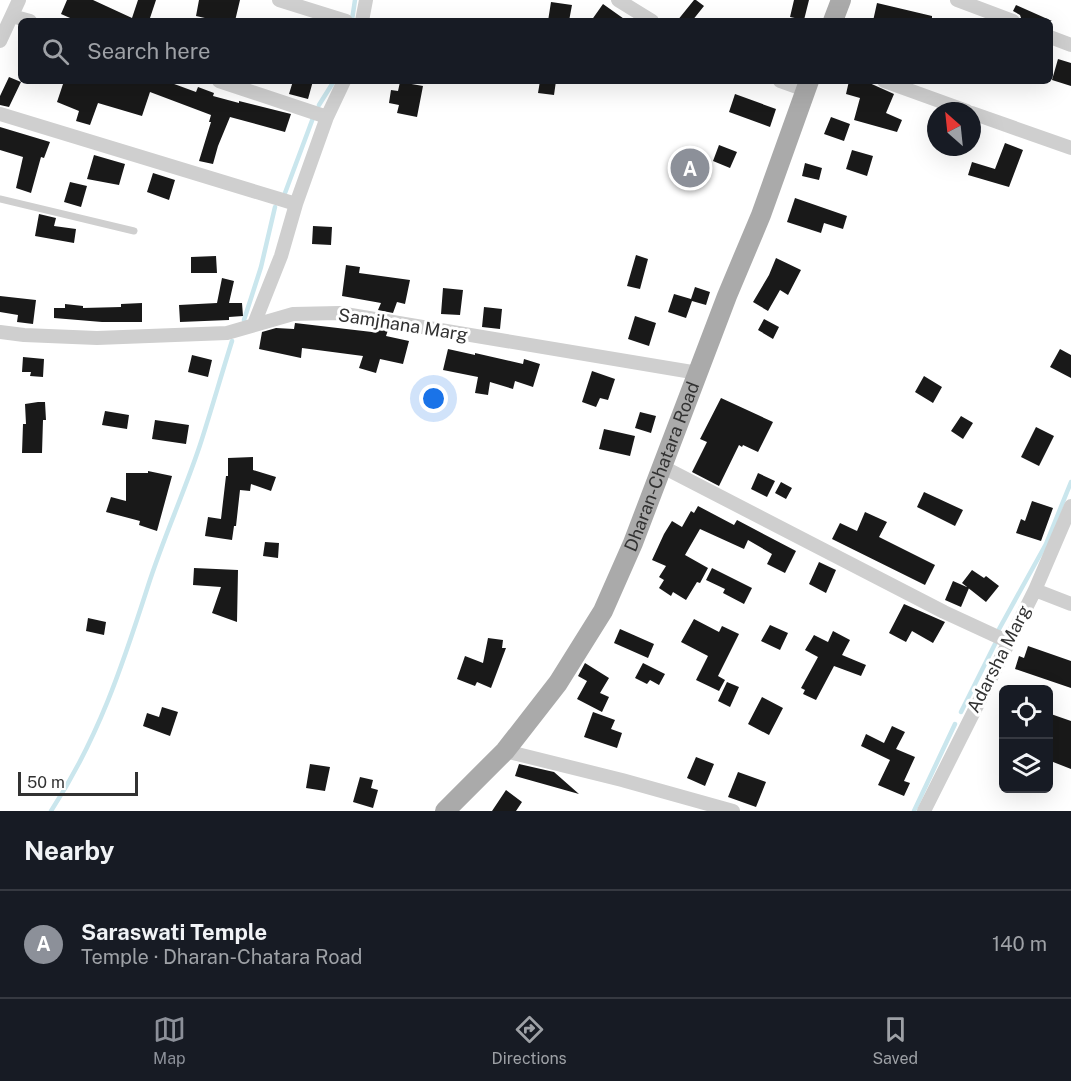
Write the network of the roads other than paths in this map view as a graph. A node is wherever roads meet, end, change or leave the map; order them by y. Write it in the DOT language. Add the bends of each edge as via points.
graph roads {
  1 [pos="19,0"];
  2 [pos="279,0"];
  3 [pos="366,0"];
  4 [pos="618,0"];
  5 [pos="841,0"];
  6 [pos="957,0"];
  7 [pos="12,16"];
  8 [pos="19,18"];
  9 [pos="336,18"];
  10 [pos="363,18"];
  11 [pos="647,18"];
  12 [pos="834,18"];
  13 [pos="1005,18"];
  14 [pos="1053,38"];
  15 [pos="0,41"];
  16 [pos="1071,45"];
  17 [pos="228,84"];
  18 [pos="343,84"];
  19 [pos="892,84"];
  20 [pos="807,86"];
  21 [pos="942,102"];
  22 [pos="0,114"];
  23 [pos="981,116"];
  24 [pos="327,117"];
  25 [pos="1071,148"];
  26 [pos="0,199"];
  27 [pos="296,204"];
  28 [pos="134,231"];
  29 [pos="254,324"];
  30 [pos="0,332"];
  31 [pos="698,373"];
  32 [pos="663,467"];
  33 [pos="1071,506"];
  34 [pos="1035,590"];
  35 [pos="1071,604"];
  36 [pos="1009,642"];
  37 [pos="505,751"];
  38 [pos="445,811"];
  39 [pos="733,811"];
  40 [pos="924,811"];
  1 -- 7 [label="street"];
  2 -- 9 [label="street"];
  3 -- 10 [label="street"];
  4 -- 11 [label="street"];
  5 -- 12 [label="main road"];
  6 -- 13 [label="street"];
  7 -- 8 [label="street"];
  7 -- 15 [label="street"];
  14 -- 16 [label="street"];
  17 -- 24 [label="street"];
  18 -- 24 [label="street"];
  19 -- 21 [label="street"];
  20 -- 31 [label="main road, Dharan-Chatara Road"];
  22 -- 27 [label="street"];
  23 -- 25 [label="street"];
  24 -- 27 [label="street"];
  26 -- 28 [label="lane"];
  27 -- 29 [label="street" via="281,256"];
  29 -- 30 [label="street, Samjhana Marg" via="227,333 97,338"];
  29 -- 31 [label="street, Samjhana Marg" via="293,314 339,313"];
  31 -- 32 [label="main road, Dharan-Chatara Road"];
  32 -- 36 [label="street" via="933,607"];
  32 -- 37 [label="main road, Dharan-Chatara Road" via="603,611 558,683"];
  33 -- 34 [label="street, Adarsha Marg"];
  34 -- 35 [label="street"];
  34 -- 36 [label="street, Adarsha Marg"];
  36 -- 40 [label="street, Adarsha Marg"];
  37 -- 38 [label="main road, Dharan-Chatara Road"];
  37 -- 39 [label="street"];
}
